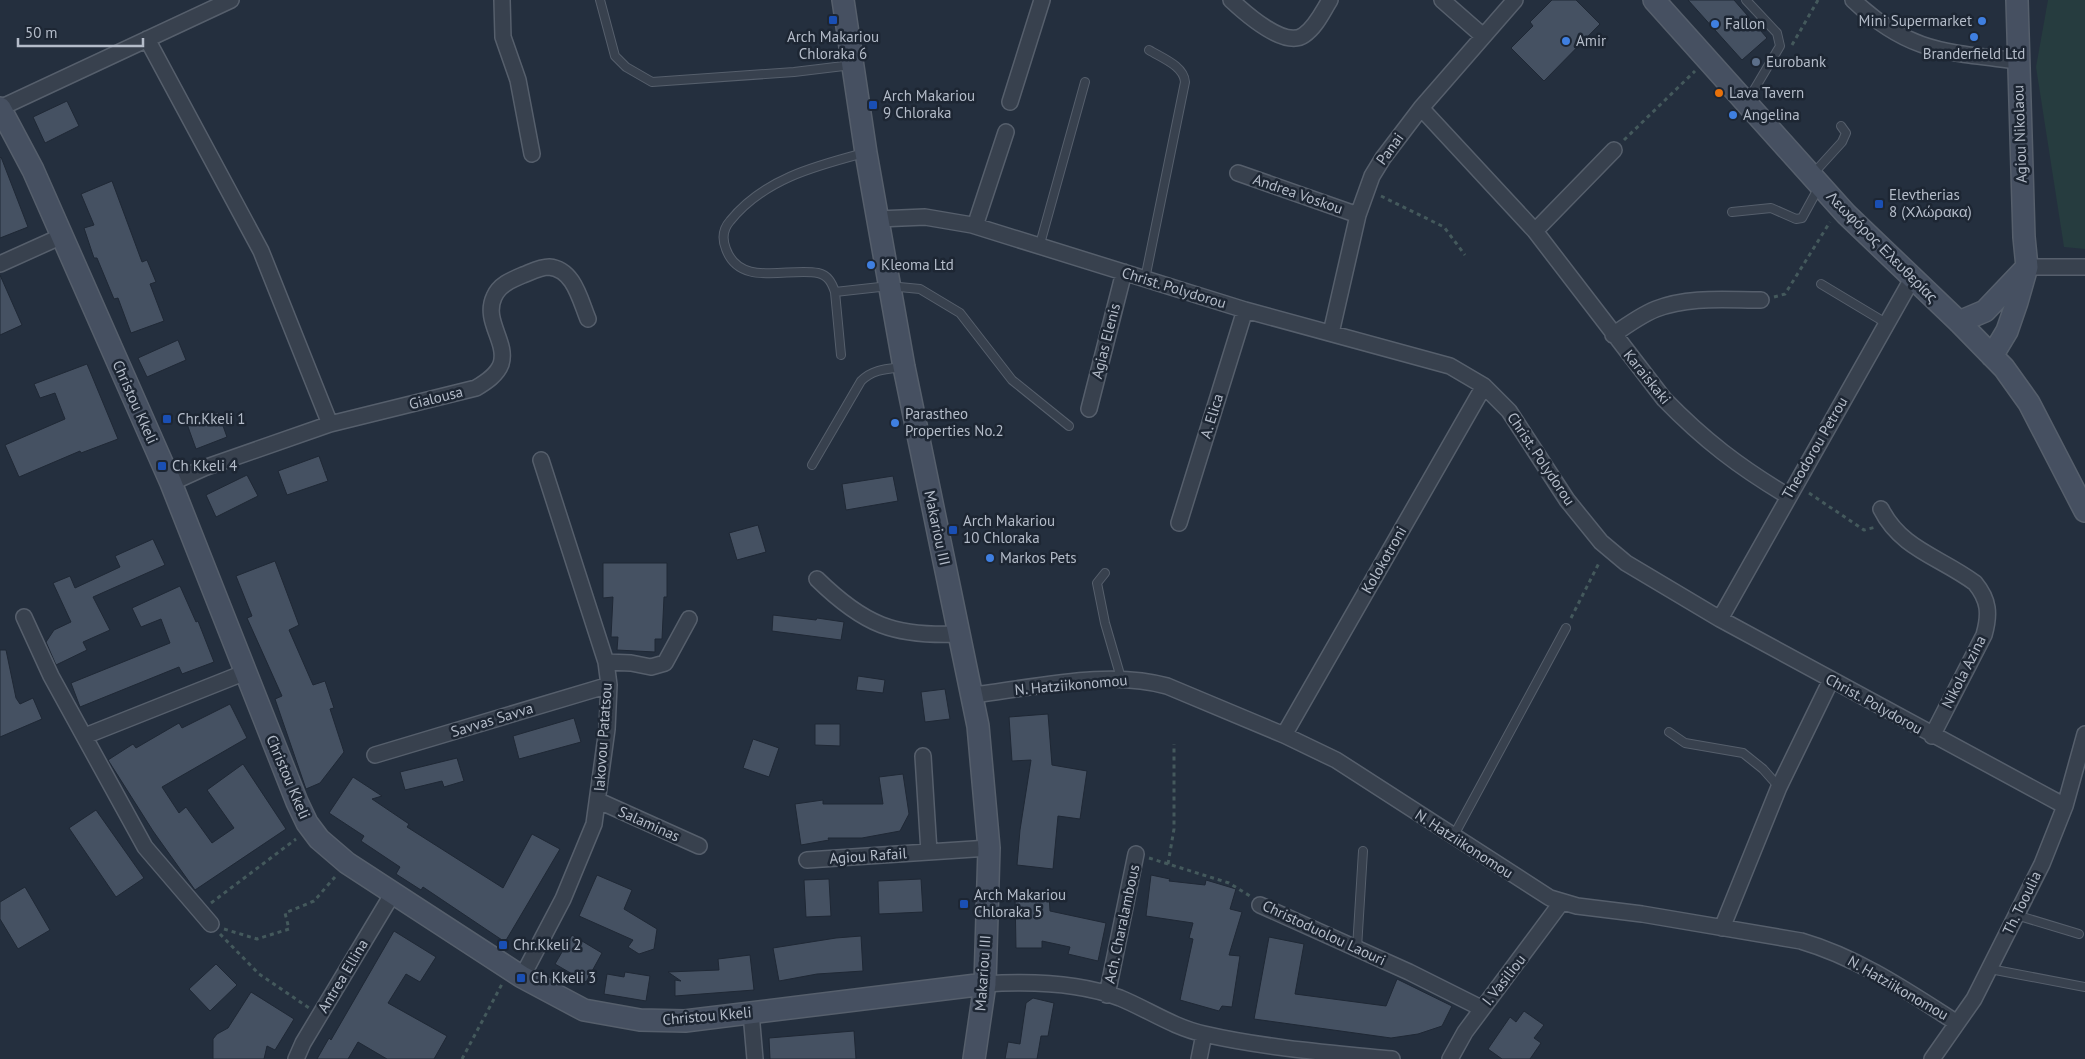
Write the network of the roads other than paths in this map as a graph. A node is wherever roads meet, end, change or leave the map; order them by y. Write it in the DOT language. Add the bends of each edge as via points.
graph roads {
  1 [pos="231,0"];
  2 [pos="502,0"];
  3 [pos="600,0"];
  4 [pos="842,0"];
  5 [pos="1042,0"];
  6 [pos="1231,0"];
  7 [pos="1330,0"];
  8 [pos="1442,0"];
  9 [pos="1514,0"];
  10 [pos="1654,0"];
  11 [pos="1746,0"];
  12 [pos="1853,0"];
  13 [pos="2017,0"];
  14 [pos="1483,36"];
  15 [pos="147,39"];
  16 [pos="1149,50"];
  17 [pos="2018,61"];
  18 [pos="852,65"];
  19 [pos="1085,82"];
  20 [pos="1010,102"];
  21 [pos="1746,102"];
  22 [pos="0,108"];
  23 [pos="1421,108"];
  24 [pos="1841,126"];
  25 [pos="1006,132"];
  26 [pos="1614,150"];
  27 [pos="866,153"];
  28 [pos="532,154"];
  29 [pos="1238,173"];
  30 [pos="1816,180"];
  31 [pos="1732,212"];
  32 [pos="1358,215"];
  33 [pos="878,219"];
  34 [pos="975,226"];
  35 [pos="1535,230"];
  36 [pos="62,236"];
  37 [pos="1040,244"];
  38 [pos="0,264"];
  39 [pos="2027,267"];
  40 [pos="2085,267"];
  41 [pos="1124,272"];
  42 [pos="1145,279"];
  43 [pos="1912,279"];
  44 [pos="1821,284"];
  45 [pos="889,286"];
  46 [pos="835,292"];
  47 [pos="1761,300"];
  48 [pos="1245,310"];
  49 [pos="588,319"];
  50 [pos="1959,322"];
  51 [pos="1886,323"];
  52 [pos="1331,333"];
  53 [pos="1613,335"];
  54 [pos="841,355"];
  55 [pos="1992,356"];
  56 [pos="904,366"];
  57 [pos="1484,386"];
  58 [pos="1089,409"];
  59 [pos="330,424"];
  60 [pos="1069,426"];
  61 [pos="541,460"];
  62 [pos="812,465"];
  63 [pos="171,483"];
  64 [pos="1791,489"];
  65 [pos="1881,509"];
  66 [pos="2085,511"];
  67 [pos="1179,523"];
  68 [pos="1105,573"];
  69 [pos="817,579"];
  70 [pos="24,617"];
  71 [pos="689,619"];
  72 [pos="1720,619"];
  73 [pos="1566,628"];
  74 [pos="960,634"];
  75 [pos="606,662"];
  76 [pos="246,672"];
  77 [pos="1121,678"];
  78 [pos="1831,680"];
  79 [pos="609,685"];
  80 [pos="973,696"];
  81 [pos="1669,732"];
  82 [pos="1284,734"];
  83 [pos="2085,734"];
  84 [pos="85,736"];
  85 [pos="1932,736"];
  86 [pos="375,755"];
  87 [pos="923,756"];
  88 [pos="1779,787"];
  89 [pos="599,802"];
  90 [pos="2065,806"];
  91 [pos="1453,837"];
  92 [pos="699,846"];
  93 [pos="989,848"];
  94 [pos="1363,851"];
  95 [pos="929,852"];
  96 [pos="1136,854"];
  97 [pos="807,860"];
  98 [pos="393,893"];
  99 [pos="1561,902"];
  100 [pos="1260,905"];
  101 [pos="2016,915"];
  102 [pos="211,924"];
  103 [pos="1722,928"];
  104 [pos="2079,934"];
  105 [pos="1357,948"];
  106 [pos="1990,969"];
  107 [pos="516,973"];
  108 [pos="985,984"];
  109 [pos="2085,987"];
  110 [pos="1107,994"];
  111 [pos="1481,1008"];
  112 [pos="751,1013"];
  113 [pos="1957,1023"];
  114 [pos="1204,1034"];
  115 [pos="296,1059"];
  116 [pos="755,1059"];
  117 [pos="974,1059"];
  118 [pos="1199,1059"];
  119 [pos="1392,1059"];
  120 [pos="1450,1059"];
  121 [pos="1932,1059"];
  1 -- 15 [label="street"];
  2 -- 28 [label="street" via="503,37 518,80"];
  3 -- 18 [label="lane" via="616,56 626,67 652,82"];
  4 -- 18 [label="street, Makariou III"];
  5 -- 20 [label="street"];
  6 -- 7 [label="street" via="1274,33 1294,39 1312,27"];
  8 -- 14 [label="street"];
  9 -- 14 [label="street, Panai"];
  10 -- 21 [label="street, Λεωφόρος Ελευθερίας"];
  11 -- 21 [label="lane" via="1777,33 1780,46"];
  12 -- 17 [label="street" via="1881,24 1920,45 1938,51"];
  13 -- 17 [label="street, Agiou Nikolaou"];
  14 -- 23 [label="street, Panai"];
  15 -- 22 [label="street"];
  15 -- 59 [label="street" via="261,251"];
  16 -- 42 [label="lane" via="1179,68 1185,75 1185,82"];
  17 -- 39 [label="street, Agiou Nikolaou"];
  18 -- 27 [label="street, Makariou III"];
  19 -- 37 [label="lane"];
  21 -- 30 [label="street, Λεωφόρος Ελευθερίας"];
  22 -- 36 [label="street, Christou Kkeli" via="19,141"];
  23 -- 32 [label="street, Panai" via="1382,158"];
  23 -- 35 [label="street, Karaiskaki"];
  24 -- 30 [label="lane" via="1846,133 1842,142"];
  25 -- 34 [label="street"];
  26 -- 35 [label="street"];
  27 -- 33 [label="street, Makariou III"];
  27 -- 46 [label="lane" via="808,168 780,181 756,196 730,221 724,232 727,253 737,266 746,271 761,274 819,273 832,283"];
  29 -- 32 [label="street, Andrea Voskou"];
  30 -- 31 [label="lane" via="1802,218 1796,219 1771,208"];
  30 -- 43 [label="street, Λεωφόρος Ελευθερίας"];
  32 -- 52 [label="street, Panai"];
  33 -- 34 [label="street, Christ. Polydorou" via="925,217"];
  33 -- 45 [label="street, Makariou III"];
  34 -- 37 [label="street, Christ. Polydorou"];
  35 -- 53 [label="street, Karaiskaki"];
  36 -- 38 [label="street"];
  36 -- 63 [label="street, Christou Kkeli"];
  37 -- 41 [label="street, Christ. Polydorou"];
  39 -- 40 [label="street"];
  39 -- 50 [label="street" via="1985,311"];
  39 -- 55 [label="street, Agiou Nikolaou" via="2012,318"];
  41 -- 42 [label="street, Christ. Polydorou"];
  41 -- 58 [label="street, Agias Elenis"];
  42 -- 48 [label="street, Christ. Polydorou"];
  43 -- 50 [label="street, Λεωφόρος Ελευθερίας"];
  43 -- 51 [label="street, Theodorou Petrou"];
  44 -- 51 [label="lane"];
  45 -- 46 [label="lane"];
  45 -- 56 [label="street, Makariou III"];
  45 -- 60 [label="lane" via="920,289 960,313 1012,380"];
  46 -- 54 [label="lane"];
  47 -- 53 [label="street" via="1698,300 1666,306 1643,315"];
  48 -- 52 [label="street, Christ. Polydorou"];
  48 -- 67 [label="street, A. Elica"];
  49 -- 59 [label="street, Gialousa" via="573,283 557,270 541,268 509,281 500,288 491,307 490,317 502,355 500,365 488,380 476,388"];
  50 -- 55 [label="street, Λεωφόρος Ελευθερίας"];
  51 -- 64 [label="street, Theodorou Petrou"];
  52 -- 57 [label="street, Christ. Polydorou" via="1450,366"];
  53 -- 64 [label="street, Karaiskaki" via="1688,424 1734,463"];
  55 -- 66 [label="street, Λεωφόρος Ελευθερίας" via="2029,403"];
  56 -- 62 [label="lane" via="876,370 861,381"];
  56 -- 74 [label="street, Makariou III"];
  57 -- 72 [label="street, Christ. Polydorou" via="1509,411 1567,500 1607,547 1656,582"];
  57 -- 82 [label="street, Kolokotroni"];
  59 -- 63 [label="street, Gialousa" via="204,468"];
  61 -- 75 [label="street, Iakovou Patatsou"];
  63 -- 76 [label="street, Christou Kkeli"];
  64 -- 72 [label="street, Theodorou Petrou"];
  65 -- 85 [label="street, Nikola Azina" via="1889,524 1912,545 1975,583 1984,593 1988,605 1984,635"];
  68 -- 77 [label="lane" via="1097,582"];
  69 -- 74 [label="street" via="866,620 896,630 927,635"];
  70 -- 84 [label="street" via="51,676"];
  71 -- 75 [label="street" via="665,663 651,667 631,662"];
  72 -- 78 [label="street, Christ. Polydorou"];
  73 -- 91 [label="lane"];
  74 -- 80 [label="street, Makariou III"];
  75 -- 79 [label="street, Iakovou Patatsou"];
  76 -- 84 [label="street"];
  76 -- 98 [label="street, Christou Kkeli" via="310,828 347,863"];
  77 -- 80 [label="street, N. Hatziikonomou"];
  77 -- 82 [label="street, N. Hatziikonomou" via="1167,686"];
  78 -- 85 [label="street, Christ. Polydorou"];
  78 -- 88 [label="street"];
  79 -- 86 [label="street, Savvas Savva"];
  79 -- 89 [label="street, Iakovou Patatsou"];
  80 -- 93 [label="street, Makariou III"];
  81 -- 88 [label="lane" via="1686,743 1743,753 1764,769"];
  82 -- 91 [label="street, N. Hatziikonomou" via="1336,760"];
  83 -- 90 [label="street, Th. Tooulia"];
  84 -- 102 [label="street" via="145,847"];
  85 -- 90 [label="street, Christ. Polydorou"];
  87 -- 95 [label="street, Agiou Rafail"];
  88 -- 103 [label="street"];
  89 -- 92 [label="street, Salaminas"];
  89 -- 107 [label="street, Iakovou Patatsou" via="594,824 563,899"];
  90 -- 101 [label="street, Th. Tooulia" via="2042,864"];
  91 -- 99 [label="street, N. Hatziikonomou" via="1530,887"];
  93 -- 95 [label="street, Agiou Rafail"];
  93 -- 108 [label="street, Makariou III"];
  94 -- 105 [label="lane"];
  95 -- 97 [label="street, Agiou Rafail"];
  96 -- 110 [label="street, Ach. Charalambous"];
  98 -- 107 [label="street, Christou Kkeli"];
  98 -- 115 [label="street, Antrea Ellina"];
  99 -- 103 [label="street, N. Hatziikonomou"];
  99 -- 111 [label="street, I. Vasiliou"];
  100 -- 105 [label="street, Christoduolou Laouri"];
  101 -- 104 [label="lane"];
  101 -- 106 [label="street, Th. Tooulia"];
  103 -- 113 [label="street, N. Hatziikonomou" via="1801,941 1835,952 1890,980"];
  105 -- 111 [label="street, Christoduolou Laouri"];
  106 -- 109 [label="lane"];
  106 -- 113 [label="street, Th. Tooulia"];
  107 -- 112 [label="street, Christou Kkeli" via="584,1010 613,1016 685,1021"];
  108 -- 110 [label="street" via="1033,982"];
  108 -- 112 [label="street, Christou Kkeli"];
  108 -- 117 [label="street, Makariou III"];
  110 -- 114 [label="street" via="1184,1029"];
  111 -- 120 [label="street, I. Vasiliou"];
  112 -- 116 [label="street"];
  113 -- 121 [label="street, Th. Tooulia"];
  114 -- 118 [label="street"];
  114 -- 119 [label="street"];
}
